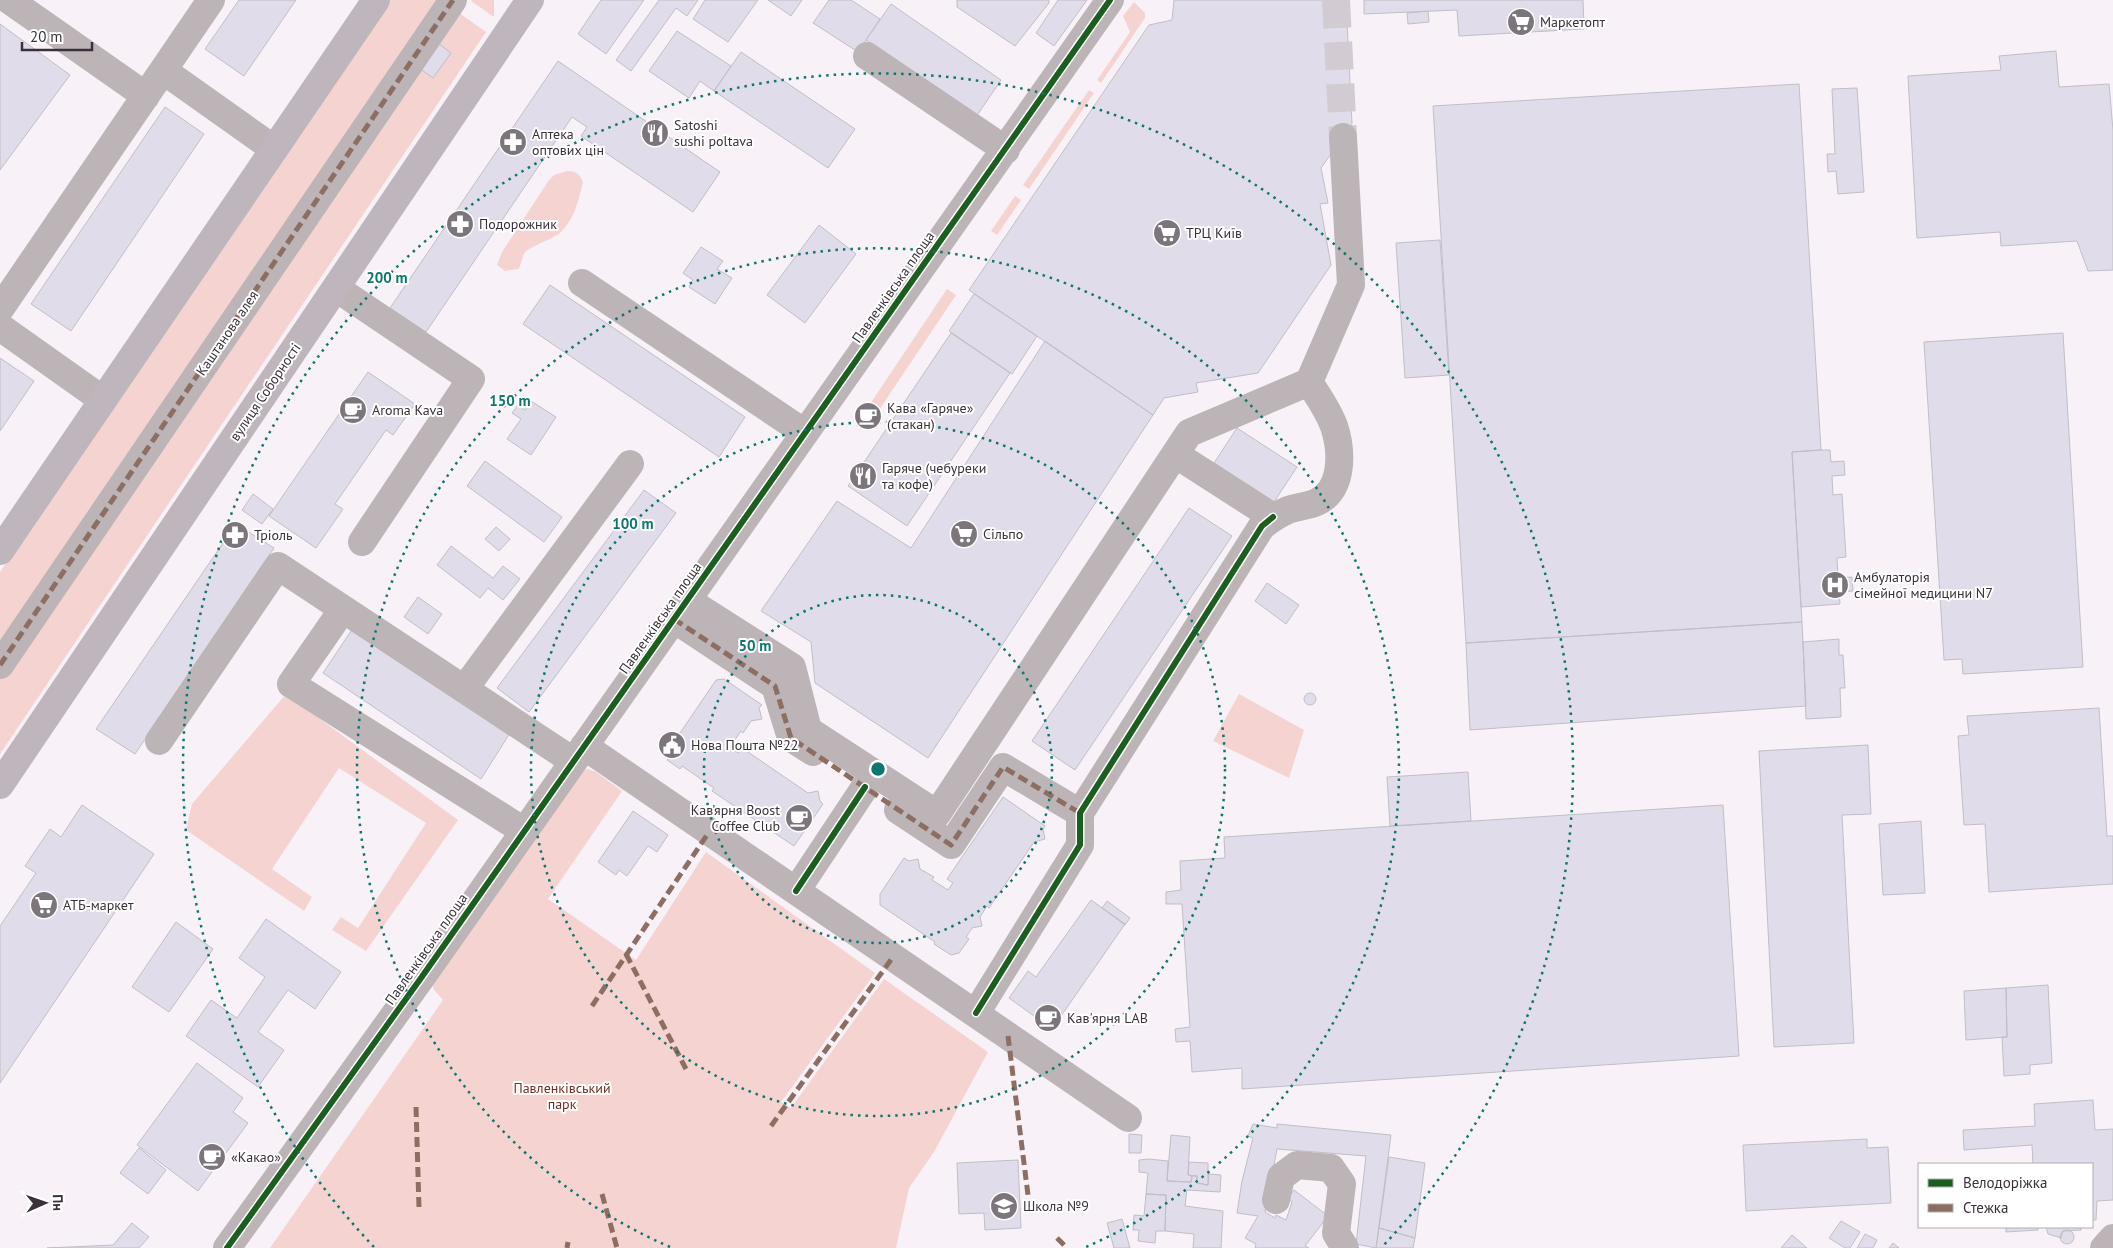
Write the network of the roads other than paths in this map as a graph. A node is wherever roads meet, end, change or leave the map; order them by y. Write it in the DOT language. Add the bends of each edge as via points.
graph roads {
  1 [pos="9,0"];
  2 [pos="211,0"];
  3 [pos="376,0"];
  4 [pos="453,0"];
  5 [pos="539,0"];
  6 [pos="1110,0"];
  7 [pos="521,6"];
  8 [pos="867,56"];
  9 [pos="164,71"];
  10 [pos="146,96"];
  11 [pos="1343,137"];
  12 [pos="274,149"];
  13 [pos="1006,150"];
  14 [pos="582,283"];
  15 [pos="336,288"];
  16 [pos="0,309"];
  17 [pos="0,327"];
  18 [pos="1309,382"];
  19 [pos="103,400"];
  20 [pos="805,433"];
  21 [pos="1175,454"];
  22 [pos="630,464"];
  23 [pos="1273,517"];
  24 [pos="362,542"];
  25 [pos="0,550"];
  26 [pos="343,609"];
  27 [pos="681,609"];
  28 [pos="0,665"];
  29 [pos="465,688"];
  30 [pos="159,741"];
  31 [pos="578,754"];
  32 [pos="0,784"];
  33 [pos="865,787"];
  34 [pos="1080,813"];
  35 [pos="524,831"];
  36 [pos="796,891"];
  37 [pos="976,1013"];
  38 [pos="1128,1118"];
  39 [pos="1276,1200"];
  40 [pos="2113,1238"];
  41 [pos="227,1248"];
  42 [pos="1345,1248"];
  43 [pos="2104,1248"];
  1 -- 10 [label="street"];
  2 -- 9 [label="street"];
  3 -- 12 [label="main road"];
  4 -- 28 [label="street, Каштанова алея"];
  5 -- 7 [label="main road, вулиця Соборності"];
  6 -- 13 [label="street, Павленківська площа"];
  7 -- 15 [label="main road, вулиця Соборності"];
  8 -- 13 [label="street"];
  9 -- 10 [label="street"];
  9 -- 12 [label="street"];
  10 -- 16 [label="street"];
  11 -- 18 [label="street" via="1351,285"];
  12 -- 19 [label="main road"];
  13 -- 20 [label="street, Павленківська площа"];
  14 -- 20 [label="street"];
  15 -- 24 [label="street" via="471,379"];
  15 -- 32 [label="main road, вулиця Соборності"];
  17 -- 19 [label="street"];
  18 -- 21 [label="street" via="1189,433"];
  18 -- 23 [label="street" via="1334,426 1339,454 1336,479 1326,496 1317,502"];
  19 -- 25 [label="main road"];
  20 -- 27 [label="street, Павленківська площа"];
  21 -- 23 [label="street"];
  21 -- 27 [label="street" via="938,814 808,730 792,667"];
  22 -- 29 [label="street"];
  23 -- 34 [label="street" via="1262,526"];
  26 -- 29 [label="street"];
  26 -- 30 [label="street" via="278,566"];
  26 -- 35 [label="street" via="291,684"];
  27 -- 31 [label="street, Павленківська площа"];
  27 -- 33 [label="street" via="775,686 791,738"];
  29 -- 31 [label="street"];
  31 -- 35 [label="street, Павленківська площа"];
  31 -- 36 [label="street"];
  33 -- 34 [label="street" via="951,845 1003,767"];
  33 -- 36 [label="street"];
  34 -- 37 [label="street" via="1080,845"];
  35 -- 41 [label="street, Павленківська площа"];
  36 -- 37 [label="street"];
  37 -- 38 [label="street"];
  39 -- 42 [label="street" via="1281,1177 1297,1165 1331,1168 1342,1184 1336,1233"];
  40 -- 43 [label="street"];
}
